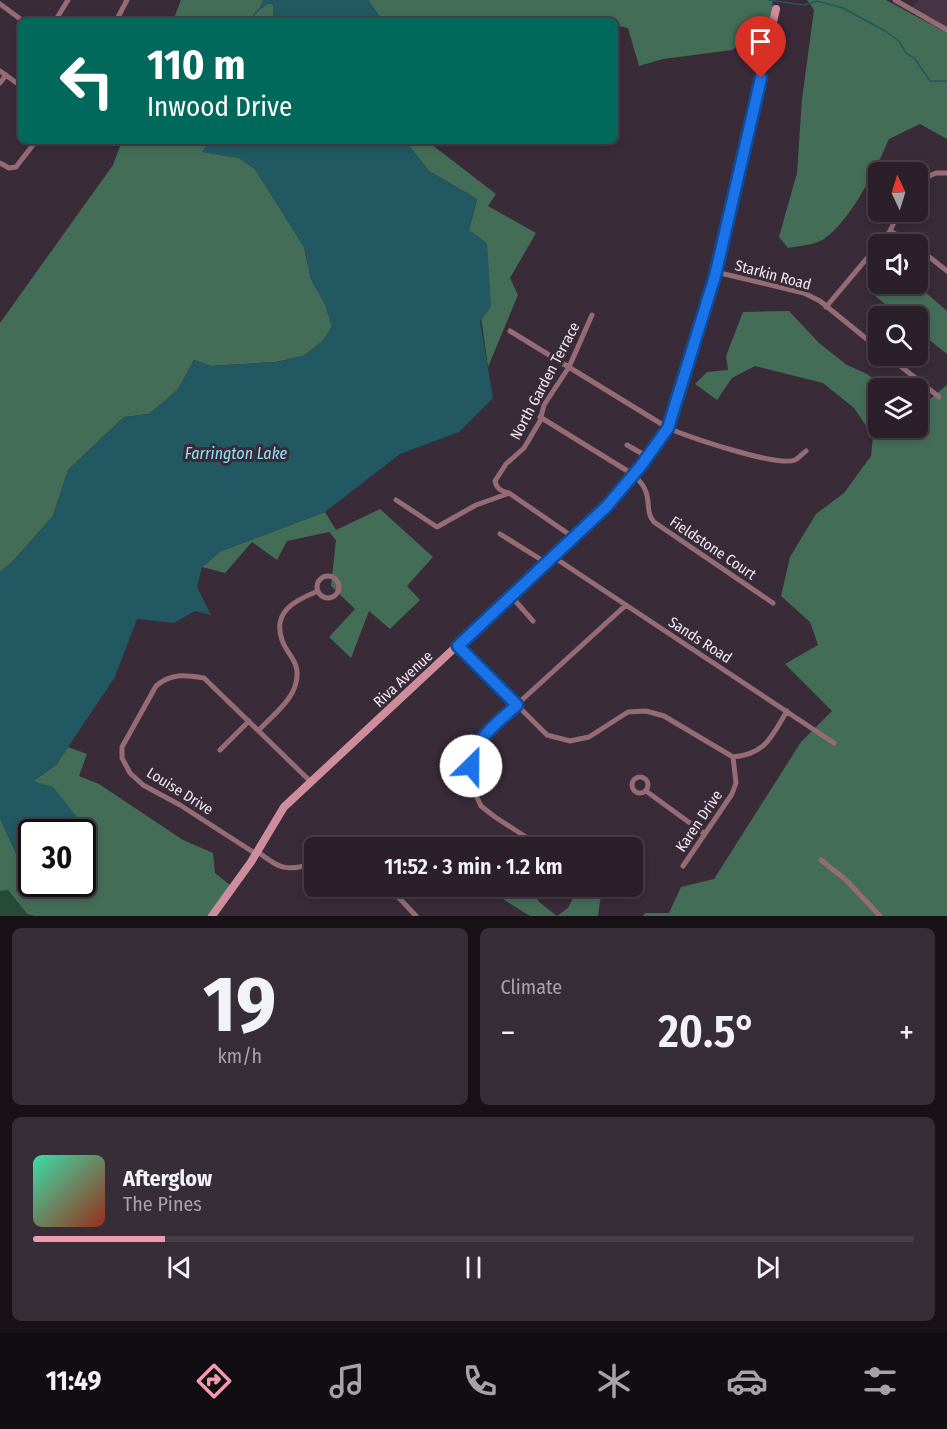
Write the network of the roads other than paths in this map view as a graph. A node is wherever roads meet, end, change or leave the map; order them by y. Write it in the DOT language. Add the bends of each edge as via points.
graph roads {
  1 [pos="68,0"];
  2 [pos="127,0"];
  3 [pos="777,0"];
  4 [pos="895,0"];
  5 [pos="0,4"];
  6 [pos="776,9"];
  7 [pos="19,18"];
  8 [pos="57,18"];
  9 [pos="118,18"];
  10 [pos="947,30"];
  11 [pos="3,73"];
  12 [pos="0,83"];
  13 [pos="18,84"];
  14 [pos="34,144"];
  15 [pos="0,163"];
  16 [pos="947,173"];
  17 [pos="928,176"];
  18 [pos="894,222"];
  19 [pos="890,231"];
  20 [pos="895,234"];
  21 [pos="928,256"];
  22 [pos="947,271"];
  23 [pos="716,272"];
  24 [pos="826,307"];
  25 [pos="592,315"];
  26 [pos="510,331"];
  27 [pos="868,340"];
  28 [pos="900,366"];
  29 [pos="569,367"];
  30 [pos="939,397"];
  31 [pos="540,417"];
  32 [pos="668,428"];
  33 [pos="627,445"];
  34 [pos="806,450"];
  35 [pos="648,457"];
  36 [pos="634,475"];
  37 [pos="509,493"];
  38 [pos="396,500"];
  39 [pos="501,534"];
  40 [pos="573,537"];
  41 [pos="552,556"];
  42 [pos="545,562"];
  43 [pos="318,591"];
  44 [pos="511,596"];
  45 [pos="773,603"];
  46 [pos="626,605"];
  47 [pos="533,621"];
  48 [pos="458,646"];
  49 [pos="517,705"];
  50 [pos="787,711"];
  51 [pos="249,721"];
  52 [pos="259,730"];
  53 [pos="834,743"];
  54 [pos="220,750"];
  55 [pos="733,757"];
  56 [pos="311,782"];
  57 [pos="646,791"];
  58 [pos="705,834"];
  59 [pos="526,837"];
  60 [pos="257,853"];
  61 [pos="821,860"];
  62 [pos="304,866"];
  63 [pos="683,866"];
  64 [pos="398,897"];
  65 [pos="212,916"];
  66 [pos="416,916"];
  67 [pos="880,916"];
  1 -- 8 [label="street"];
  2 -- 9 [label="street"];
  3 -- 6 [label="street, Riva Avenue"];
  4 -- 10 [label="street"];
  5 -- 7 [label="street"];
  6 -- 23 [label="street, Riva Avenue"];
  11 -- 12 [label="street"];
  11 -- 13 [label="street"];
  14 -- 15 [label="street" via="16,167"];
  16 -- 17 [label="street"];
  18 -- 19 [label="street"];
  19 -- 20 [label="street"];
  19 -- 24 [label="street"];
  21 -- 22 [label="street"];
  23 -- 24 [label="street, Starkin Road" via="804,293"];
  23 -- 32 [label="street, Riva Avenue"];
  24 -- 27 [label="street, Starkin Road"];
  25 -- 29 [label="street, North Garden Terrace"];
  26 -- 29 [label="street"];
  28 -- 30 [label="street"];
  29 -- 31 [label="street, North Garden Terrace"];
  29 -- 32 [label="street"];
  31 -- 36 [label="street"];
  31 -- 37 [label="street, North Garden Terrace" via="524,448 495,479"];
  32 -- 34 [label="street" via="762,458 796,460"];
  32 -- 35 [label="street, Riva Avenue"];
  33 -- 35 [label="street"];
  35 -- 36 [label="street, Riva Avenue"];
  36 -- 40 [label="street, Riva Avenue"];
  36 -- 45 [label="street, Fieldstone Court" via="646,491 654,522"];
  37 -- 38 [label="street" via="476,505 437,527"];
  37 -- 40 [label="street"];
  39 -- 42 [label="street"];
  40 -- 41 [label="street, Riva Avenue"];
  41 -- 42 [label="street, Riva Avenue"];
  41 -- 46 [label="street, Sands Road"];
  42 -- 44 [label="street, Riva Avenue"];
  43 -- 43 [label="street" via="332,597 339,589 338,583 331,576 324,577"];
  43 -- 52 [label="street" via="298,599 285,612 280,630 295,661 296,684 290,697"];
  44 -- 47 [label="street"];
  44 -- 48 [label="street, Riva Avenue"];
  46 -- 49 [label="street"];
  46 -- 50 [label="street, Sands Road"];
  48 -- 49 [label="street"];
  48 -- 56 [label="street, Riva Avenue"];
  49 -- 55 [label="street" via="547,735 570,741 589,737 628,712 646,711 664,716"];
  49 -- 59 [label="street" via="477,746 472,755 471,778 482,806"];
  50 -- 53 [label="street, Sands Road"];
  50 -- 55 [label="street" via="758,751"];
  51 -- 52 [label="street, Louise Drive"];
  51 -- 54 [label="street"];
  51 -- 60 [label="street, Louise Drive" via="204,678 173,676 156,686 122,747 122,758 143,785"];
  52 -- 56 [label="street, Louise Drive"];
  55 -- 58 [label="street, Karen Drive" via="736,783"];
  56 -- 60 [label="street, Riva Avenue" via="284,807"];
  57 -- 58 [label="street"];
  58 -- 63 [label="street, Karen Drive"];
  60 -- 62 [label="street, Louise Drive" via="290,869"];
  60 -- 65 [label="street, Riva Avenue"];
  61 -- 67 [label="street"];
  64 -- 66 [label="street"];
}
